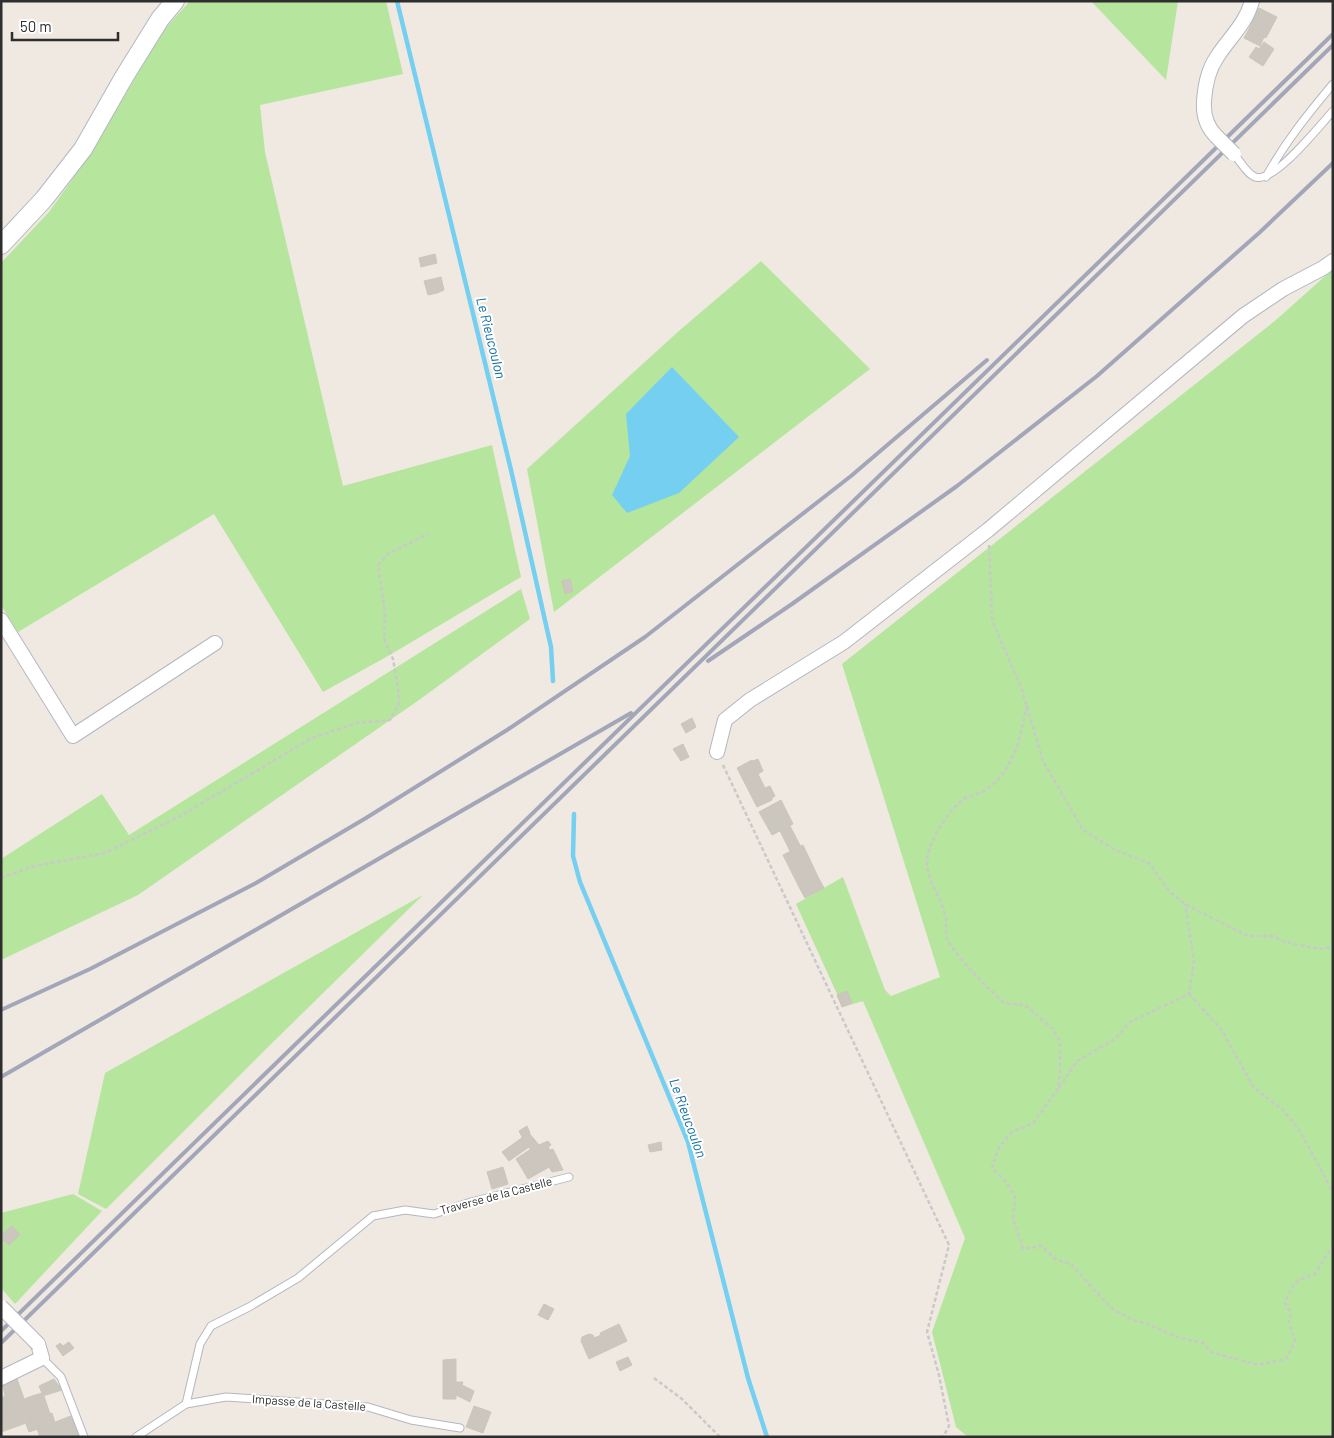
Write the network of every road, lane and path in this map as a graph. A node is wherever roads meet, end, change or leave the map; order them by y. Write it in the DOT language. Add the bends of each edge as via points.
graph roads {
  1 [pos="175,1"];
  2 [pos="1252,1"];
  3 [pos="1333,84"];
  4 [pos="1333,111"];
  5 [pos="1234,154"];
  6 [pos="1266,177"];
  7 [pos="1,244"];
  8 [pos="1333,261"];
  9 [pos="988,530"];
  10 [pos="428,534"];
  11 [pos="1,620"];
  12 [pos="215,642"];
  13 [pos="1026,706"];
  14 [pos="717,752"];
  15 [pos="1,878"];
  16 [pos="1185,904"];
  17 [pos="1333,947"];
  18 [pos="1189,994"];
  19 [pos="1058,1089"];
  20 [pos="569,1177"];
  21 [pos="1333,1192"];
  22 [pos="1333,1245"];
  23 [pos="1,1307"];
  24 [pos="42,1358"];
  25 [pos="1,1378"];
  26 [pos="654,1378"];
  27 [pos="186,1404"];
  28 [pos="460,1428"];
  29 [pos="84,1437"];
  30 [pos="136,1437"];
  31 [pos="720,1437"];
  32 [pos="944,1437"];
  1 -- 7 [label="street" via="160,19 83,149 44,199"];
  2 -- 5 [label="street, bridge" via="1244,21 1207,75 1206,121"];
  3 -- 6 [label="lane" via="1297,128"];
  4 -- 6 [label="lane" via="1286,162"];
  5 -- 6 [label="lane" via="1250,174"];
  8 -- 9 [label="street" via="1242,316"];
  9 -- 13 [label="path" via="992,620"];
  9 -- 14 [label="street" via="844,642 750,700 725,720"];
  10 -- 15 [label="path" via="389,553 378,566 385,612 384,639 393,659 398,688 399,704 390,720 357,724 312,738 182,815 105,853 34,866"];
  11 -- 12 [label="street" via="73,736"];
  13 -- 16 [label="path" via="1043,760 1083,830 1115,850 1149,863 1169,891"];
  13 -- 19 [label="path" via="1017,748 1000,779 985,790 960,800 933,838 927,863 934,890 946,915 947,938 970,969 1004,1003 1025,1005 1052,1028 1060,1042"];
  14 -- 32 [label="path" via="949,1246 927,1332 949,1426"];
  16 -- 17 [label="path" via="1248,936 1273,936 1285,942 1319,949"];
  16 -- 18 [label="path" via="1194,961"];
  18 -- 19 [label="path" via="1130,1022 1116,1039 1077,1062"];
  18 -- 21 [label="path" via="1221,1029 1254,1088 1283,1110 1300,1131"];
  19 -- 22 [label="path" via="1033,1123 1012,1132 999,1147 992,1168 1015,1196 1013,1218 1023,1249 1042,1246 1055,1259 1072,1264 1114,1310 1177,1337 1203,1343 1211,1352 1258,1366 1286,1360 1295,1341 1289,1322 1291,1313 1285,1303 1293,1284 1315,1274"];
  20 -- 27 [label="lane, Traverse de la Castelle" via="434,1214 405,1210 373,1216 298,1278 211,1326 200,1344"];
  23 -- 24 [label="street, bridge" via="38,1344"];
  24 -- 25 [label="street"];
  24 -- 29 [label="lane" via="61,1377"];
  26 -- 31 [label="path" via="682,1399"];
  27 -- 28 [label="lane, Impasse de la Castelle" via="226,1397 368,1407 411,1420"];
  27 -- 30 [label="lane"];
}
